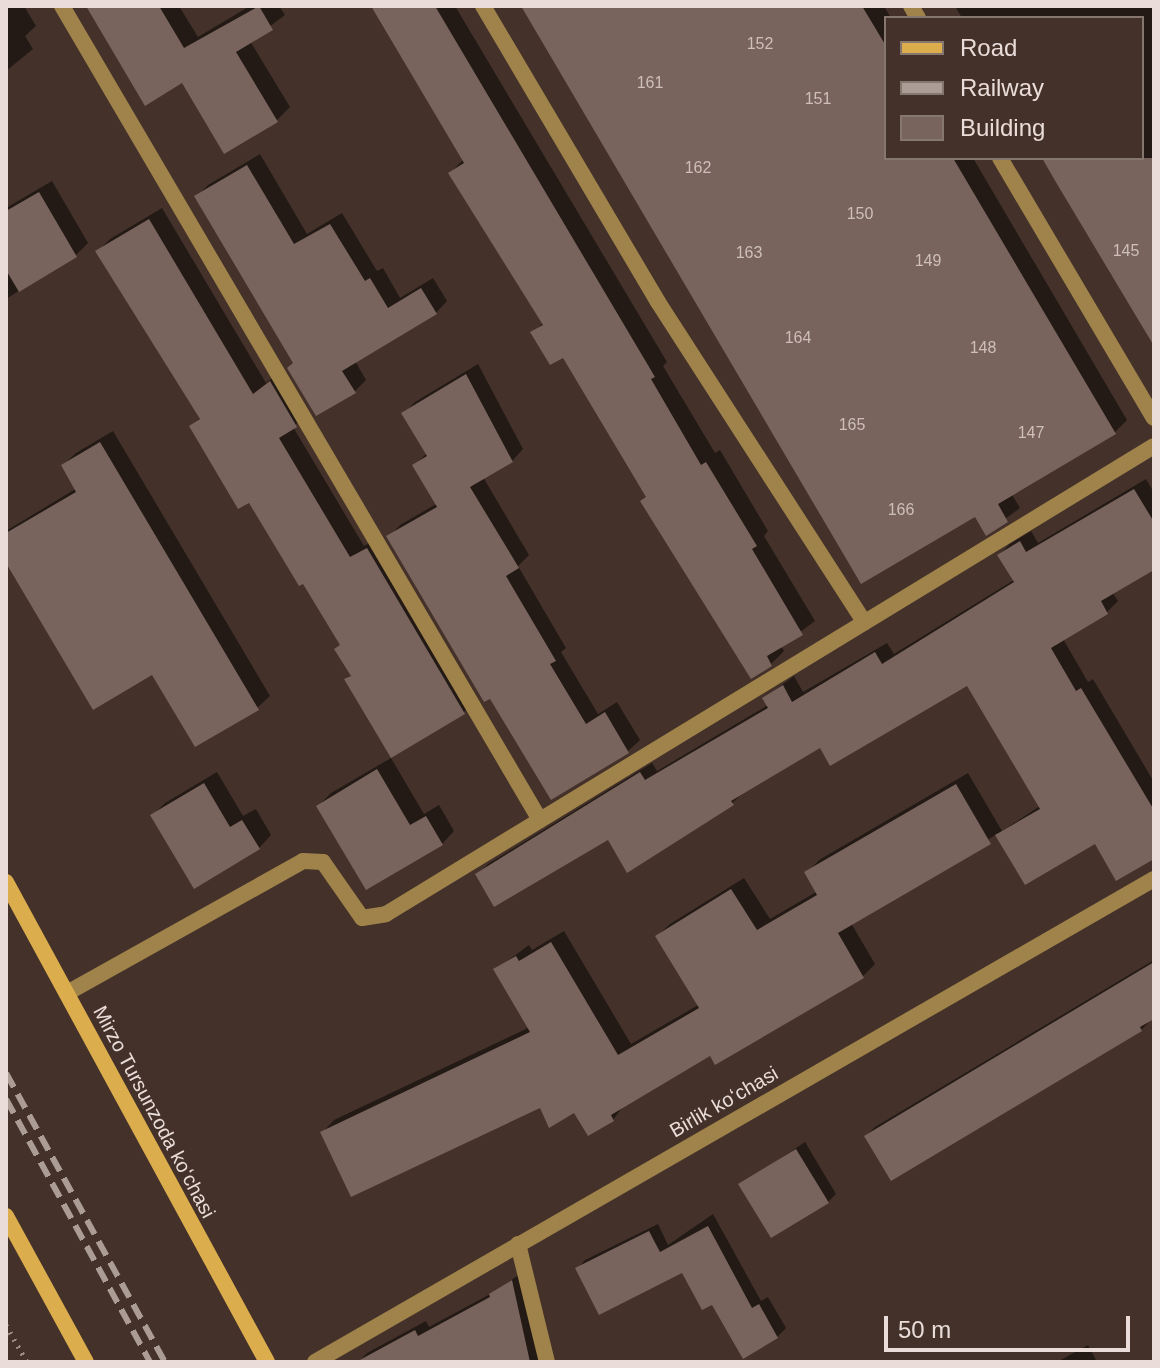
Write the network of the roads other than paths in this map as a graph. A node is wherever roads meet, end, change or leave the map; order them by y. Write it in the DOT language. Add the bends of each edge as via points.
graph roads {
  1 [pos="62,6"];
  2 [pos="483,6"];
  3 [pos="1001,160"];
  4 [pos="1154,418"];
  5 [pos="1154,446"];
  6 [pos="864,622"];
  7 [pos="540,820"];
  8 [pos="1154,879"];
  9 [pos="6,882"];
  10 [pos="67,993"];
  11 [pos="6,1216"];
  12 [pos="518,1244"];
  13 [pos="86,1362"];
  14 [pos="267,1362"];
  15 [pos="315,1362"];
  16 [pos="547,1362"];
  1 -- 7 [label="street"];
  2 -- 6 [label="street" via="658,302"];
  3 -- 4 [label="street"];
  5 -- 6 [label="street"];
  6 -- 7 [label="street"];
  7 -- 10 [label="street" via="372,919 362,918 323,862 303,861"];
  8 -- 12 [label="street, Birlik koʻchasi"];
  9 -- 10 [label="main road, Mirzo Tursunzoda koʻchasi"];
  10 -- 14 [label="main road, Mirzo Tursunzoda koʻchasi"];
  11 -- 13 [label="main road"];
  12 -- 15 [label="street, Birlik koʻchasi"];
  12 -- 16 [label="street"];
}
